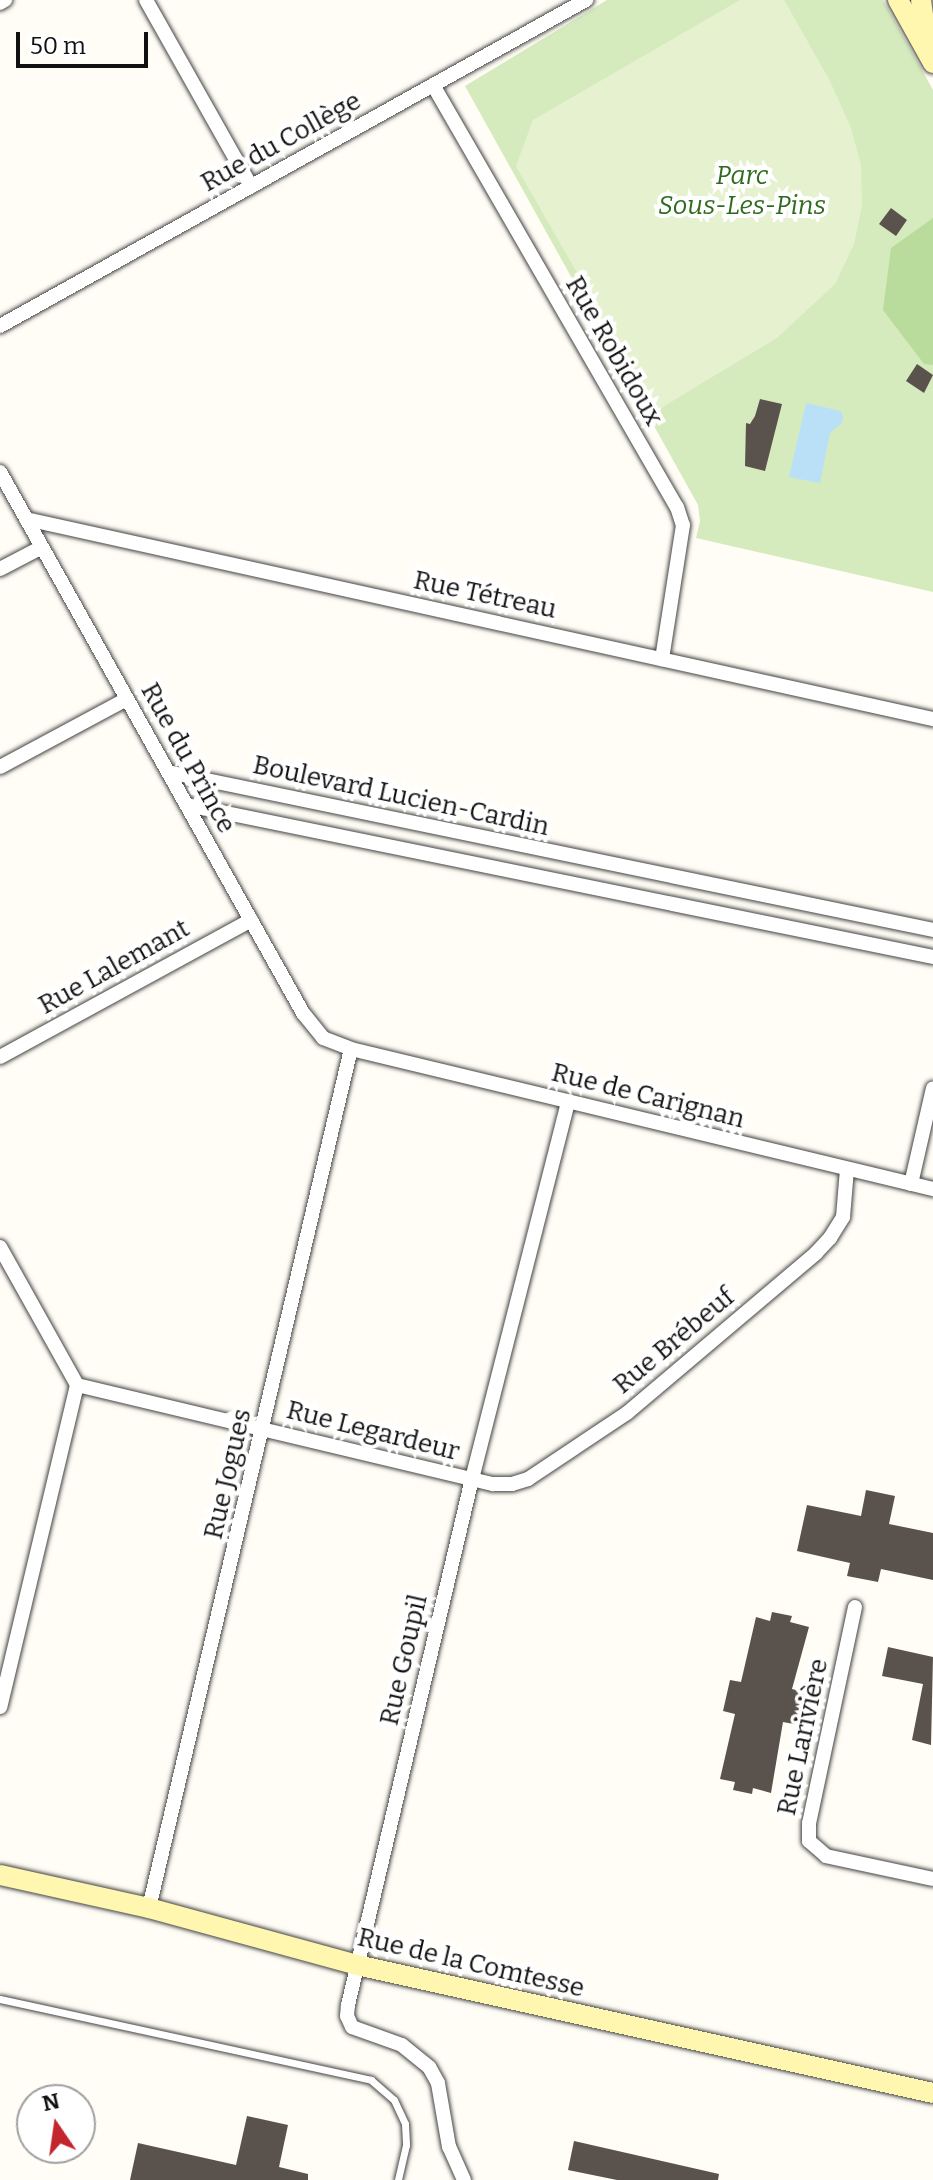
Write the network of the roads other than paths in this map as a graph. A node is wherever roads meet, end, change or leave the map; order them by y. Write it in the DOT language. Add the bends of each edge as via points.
graph roads {
  1 [pos="5,0"];
  2 [pos="146,0"];
  3 [pos="586,0"];
  4 [pos="898,0"];
  5 [pos="921,0"];
  6 [pos="0,3"];
  7 [pos="565,5"];
  8 [pos="931,59"];
  9 [pos="433,85"];
  10 [pos="251,186"];
  11 [pos="0,326"];
  12 [pos="0,472"];
  13 [pos="26,519"];
  14 [pos="42,547"];
  15 [pos="0,569"];
  16 [pos="662,659"];
  17 [pos="127,699"];
  18 [pos="933,719"];
  19 [pos="0,767"];
  20 [pos="168,772"];
  21 [pos="187,805"];
  22 [pos="411,822"];
  23 [pos="405,849"];
  24 [pos="578,857"];
  25 [pos="571,883"];
  26 [pos="765,895"];
  27 [pos="251,920"];
  28 [pos="759,922"];
  29 [pos="933,930"];
  30 [pos="933,957"];
  31 [pos="351,1049"];
  32 [pos="0,1057"];
  33 [pos="933,1088"];
  34 [pos="568,1101"];
  35 [pos="847,1169"];
  36 [pos="911,1184"];
  37 [pos="933,1189"];
  38 [pos="0,1247"];
  39 [pos="77,1385"];
  40 [pos="264,1429"];
  41 [pos="472,1479"];
  42 [pos="855,1607"];
  43 [pos="0,1707"];
  44 [pos="0,1875"];
  45 [pos="933,1879"];
  46 [pos="149,1908"];
  47 [pos="357,1965"];
  48 [pos="0,1999"];
  49 [pos="933,2093"];
  50 [pos="398,2180"];
  51 [pos="464,2180"];
  1 -- 6 [label="street"];
  2 -- 10 [label="street"];
  3 -- 7 [label="street, Rue du Collège"];
  4 -- 8 [label="street"];
  5 -- 8 [label="street"];
  7 -- 9 [label="street, Rue du Collège"];
  9 -- 10 [label="street, Rue du Collège"];
  9 -- 16 [label="street, Rue Robidoux" via="677,507 683,525"];
  10 -- 11 [label="street, Rue du Collège"];
  12 -- 13 [label="street, Rue du Prince"];
  13 -- 14 [label="street, Rue du Prince"];
  13 -- 16 [label="street, Rue Tétreau"];
  14 -- 15 [label="street"];
  14 -- 17 [label="street, Rue du Prince"];
  16 -- 18 [label="street, Rue Tétreau"];
  17 -- 19 [label="street"];
  17 -- 20 [label="street, Rue du Prince"];
  20 -- 21 [label="street, Rue du Prince"];
  20 -- 22 [label="street, Boulevard Lucien-Cardin"];
  21 -- 23 [label="street, Boulevard Lucien-Cardin"];
  21 -- 27 [label="street, Rue du Prince"];
  22 -- 23 [label="street"];
  22 -- 24 [label="street, Boulevard Lucien-Cardin"];
  23 -- 25 [label="street, Boulevard Lucien-Cardin"];
  24 -- 25 [label="street, Boulevard Lucien-Cardin"];
  24 -- 26 [label="street, Boulevard Lucien-Cardin"];
  25 -- 28 [label="street, Boulevard Lucien-Cardin"];
  26 -- 28 [label="street"];
  26 -- 29 [label="street, Boulevard Lucien-Cardin"];
  27 -- 31 [label="street, Rue du Prince" via="303,1013 323,1038"];
  27 -- 32 [label="street, Rue Lalemant"];
  28 -- 30 [label="street, Boulevard Lucien-Cardin"];
  31 -- 34 [label="street, Rue de Carignan"];
  31 -- 40 [label="street, Rue Jogues"];
  33 -- 36 [label="street"];
  34 -- 35 [label="street, Rue de Carignan"];
  34 -- 41 [label="street, Rue Goupil"];
  35 -- 36 [label="street, Rue de Carignan"];
  35 -- 41 [label="street, Rue Brébeuf" via="843,1217 830,1238 627,1413 528,1479 503,1484"];
  36 -- 37 [label="street, Rue de Carignan"];
  38 -- 39 [label="street"];
  39 -- 40 [label="street, Rue Legardeur"];
  39 -- 43 [label="street"];
  40 -- 41 [label="street, Rue Legardeur"];
  40 -- 46 [label="street, Rue Jogues"];
  41 -- 47 [label="street, Rue Goupil"];
  42 -- 45 [label="street, Rue Larivière" via="809,1841 826,1856"];
  44 -- 46 [label="street, Rue de la Comtesse"];
  46 -- 47 [label="street, Rue de la Comtesse"];
  47 -- 49 [label="street, Rue de la Comtesse"];
  47 -- 51 [label="street, Rue Goupil" via="349,2022 360,2032 413,2051 429,2067 438,2083 449,2147"];
  48 -- 50 [label="lane" via="371,2080 394,2100 405,2124"];
}
